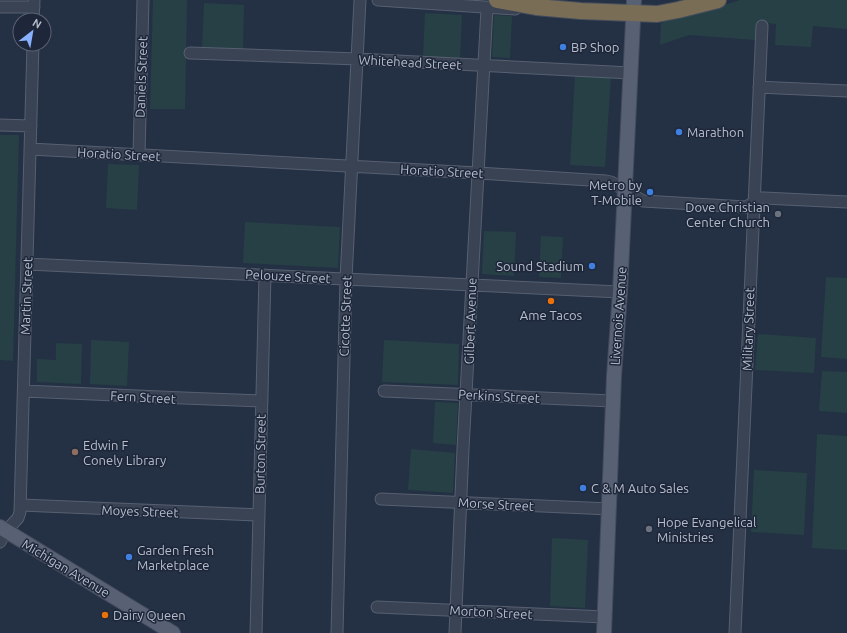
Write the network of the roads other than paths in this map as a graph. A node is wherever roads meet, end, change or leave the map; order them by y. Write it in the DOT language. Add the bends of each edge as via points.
graph roads {
  1 [pos="143,0"];
  2 [pos="360,0"];
  3 [pos="378,0"];
  4 [pos="718,0"];
  5 [pos="34,4"];
  6 [pos="492,4"];
  7 [pos="634,6"];
  8 [pos="0,7"];
  9 [pos="762,26"];
  10 [pos="33,52"];
  11 [pos="190,53"];
  12 [pos="358,59"];
  13 [pos="484,65"];
  14 [pos="631,73"];
  15 [pos="759,87"];
  16 [pos="847,91"];
  17 [pos="0,125"];
  18 [pos="31,126"];
  19 [pos="30,149"];
  20 [pos="139,154"];
  21 [pos="351,167"];
  22 [pos="478,173"];
  23 [pos="625,189"];
  24 [pos="754,202"];
  25 [pos="847,202"];
  26 [pos="27,264"];
  27 [pos="265,275"];
  28 [pos="346,279"];
  29 [pos="472,285"];
  30 [pos="620,292"];
  31 [pos="24,391"];
  32 [pos="384,391"];
  33 [pos="467,394"];
  34 [pos="262,401"];
  35 [pos="613,401"];
  36 [pos="381,499"];
  37 [pos="461,503"];
  38 [pos="20,505"];
  39 [pos="610,510"];
  40 [pos="259,515"];
  41 [pos="2,534"];
  42 [pos="376,607"];
  43 [pos="456,611"];
  44 [pos="605,617"];
  45 [pos="173,633"];
  46 [pos="256,633"];
  47 [pos="337,633"];
  48 [pos="455,633"];
  49 [pos="604,633"];
  50 [pos="735,633"];
  1 -- 20 [label="street, Daniels Street"];
  2 -- 12 [label="street, Cicotte Street"];
  3 -- 6 [label="street"];
  4 -- 7 [label="highway" via="657,14"];
  5 -- 8 [label="street"];
  6 -- 7 [label="highway" via="536,7"];
  6 -- 13 [label="street, Gilbert Avenue"];
  7 -- 14 [label="main road, Livernois Avenue"];
  9 -- 15 [label="street, Military Street"];
  10 -- 18 [label="street, Martin Street"];
  11 -- 12 [label="street, Whitehead Street"];
  12 -- 13 [label="street, Whitehead Street"];
  12 -- 21 [label="street, Cicotte Street"];
  13 -- 14 [label="street, Whitehead Street"];
  13 -- 22 [label="street, Gilbert Avenue"];
  14 -- 23 [label="main road, Livernois Avenue"];
  15 -- 16 [label="street"];
  15 -- 24 [label="street, Military Street"];
  17 -- 18 [label="street"];
  18 -- 19 [label="street, Martin Street"];
  19 -- 20 [label="street, Horatio Street"];
  19 -- 26 [label="street, Martin Street"];
  20 -- 21 [label="street, Horatio Street"];
  21 -- 22 [label="street, Horatio Street"];
  21 -- 28 [label="street, Cicotte Street"];
  22 -- 23 [label="street, Horatio Street" via="611,182"];
  22 -- 29 [label="street, Gilbert Avenue"];
  23 -- 24 [label="street, Horatio Street" via="643,201 746,206"];
  23 -- 30 [label="main road, Livernois Avenue"];
  24 -- 25 [label="street, Horatio Street" via="764,198"];
  24 -- 50 [label="street, Military Street"];
  26 -- 27 [label="street, Pelouze Street"];
  26 -- 31 [label="street, Martin Street"];
  27 -- 28 [label="street, Pelouze Street"];
  27 -- 34 [label="street, Burton Street"];
  28 -- 29 [label="street, Pelouze Street"];
  28 -- 47 [label="street, Cicotte Street"];
  29 -- 30 [label="street, Pelouze Street"];
  29 -- 33 [label="street, Gilbert Avenue"];
  30 -- 35 [label="main road, Livernois Avenue"];
  31 -- 34 [label="street, Fern Street"];
  31 -- 38 [label="street, Martin Street"];
  32 -- 33 [label="street, Perkins Street"];
  33 -- 35 [label="street, Perkins Street"];
  33 -- 37 [label="street, Gilbert Avenue"];
  34 -- 40 [label="street, Burton Street"];
  35 -- 39 [label="main road, Livernois Avenue"];
  36 -- 37 [label="street, Morse Street"];
  37 -- 39 [label="street, Morse Street"];
  37 -- 43 [label="street, Gilbert Avenue"];
  38 -- 40 [label="street, Moyes Street"];
  38 -- 41 [label="street, Martin Street" via="18,518"];
  39 -- 44 [label="main road, Livernois Avenue"];
  40 -- 46 [label="street, Burton Street"];
  41 -- 45 [label="main road, Michigan Avenue"];
  42 -- 43 [label="street, Morton Street"];
  43 -- 44 [label="street, Morton Street"];
  43 -- 48 [label="street, Gilbert Avenue"];
  44 -- 49 [label="main road, Livernois Avenue"];
}
